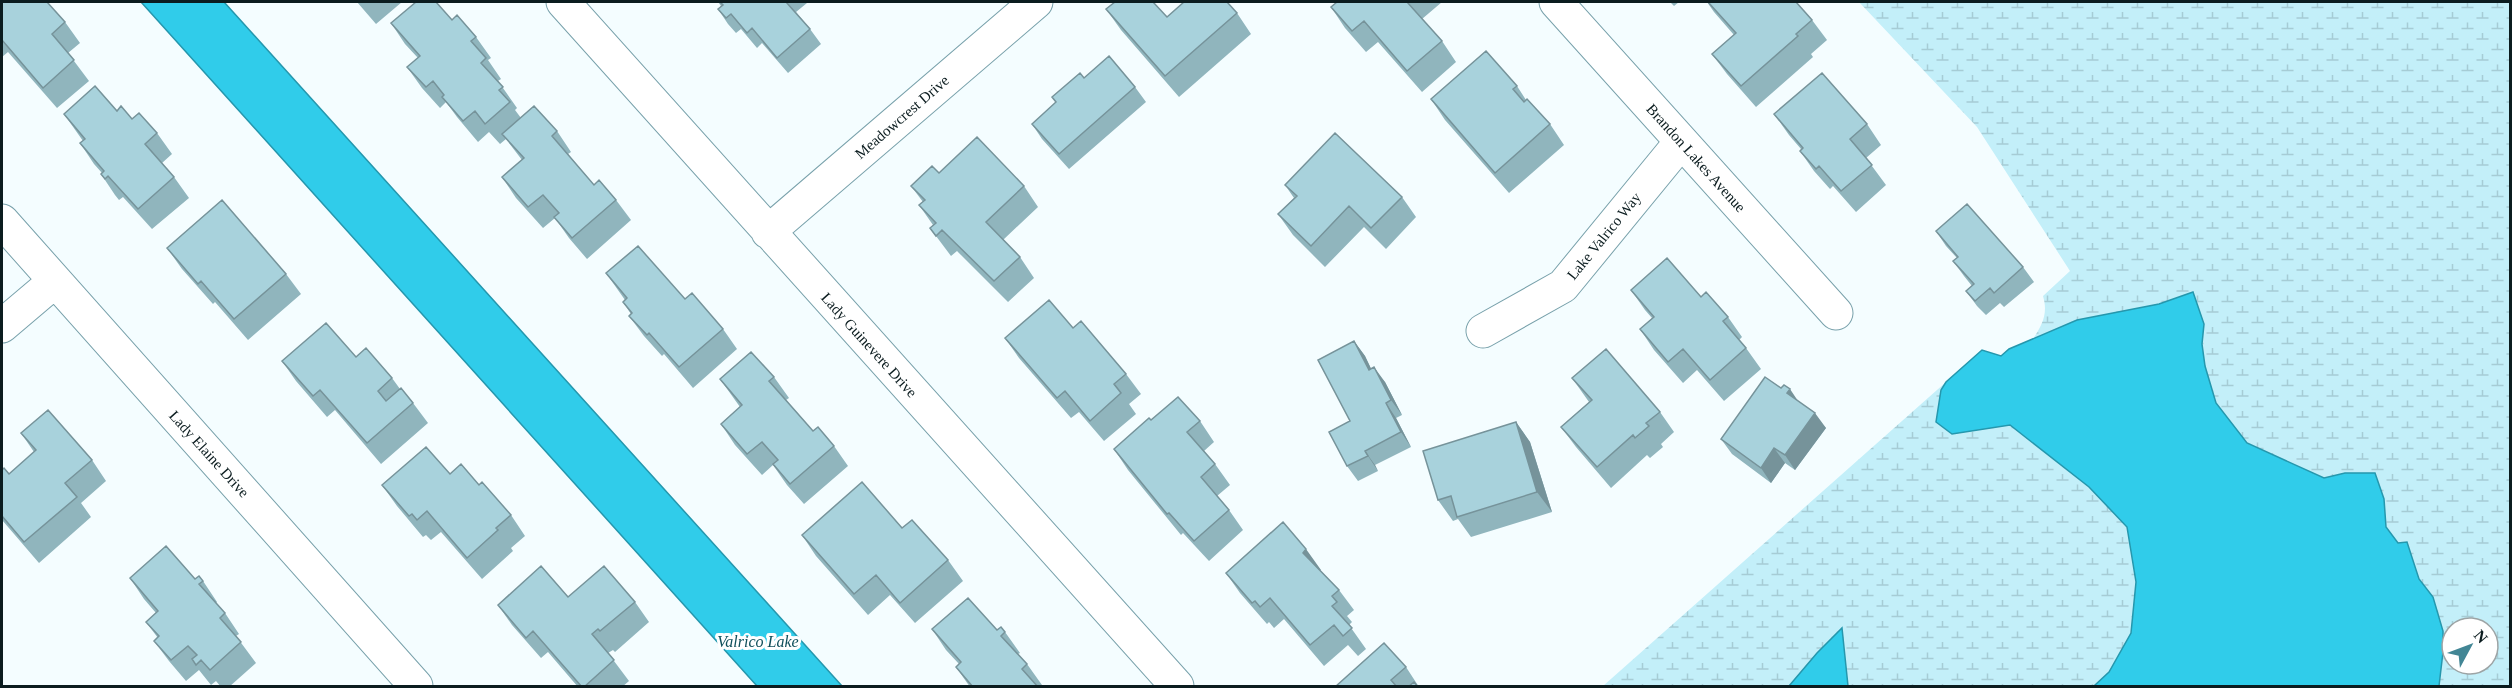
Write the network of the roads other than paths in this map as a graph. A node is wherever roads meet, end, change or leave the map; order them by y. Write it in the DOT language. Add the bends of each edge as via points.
graph roads {
  1 [pos="563,2"];
  2 [pos="1036,2"];
  3 [pos="1556,2"];
  4 [pos="1681,142"];
  5 [pos="2,221"];
  6 [pos="768,232"];
  7 [pos="55,281"];
  8 [pos="1836,313"];
  9 [pos="2,326"];
  10 [pos="1483,331"];
  11 [pos="398,681"];
  12 [pos="1177,687"];
  1 -- 6 [label="street, Lady Guinevere Drive"];
  2 -- 6 [label="street, Meadowcrest Drive"];
  3 -- 4 [label="street, Brandon Lakes Avenue"];
  4 -- 8 [label="street, Brandon Lakes Avenue"];
  4 -- 10 [label="street, Lake Valrico Way" via="1563,286"];
  5 -- 7 [label="street, Lady Elaine Drive"];
  6 -- 12 [label="street, Lady Guinevere Drive"];
  7 -- 9 [label="street"];
  7 -- 11 [label="street, Lady Elaine Drive"];
}
